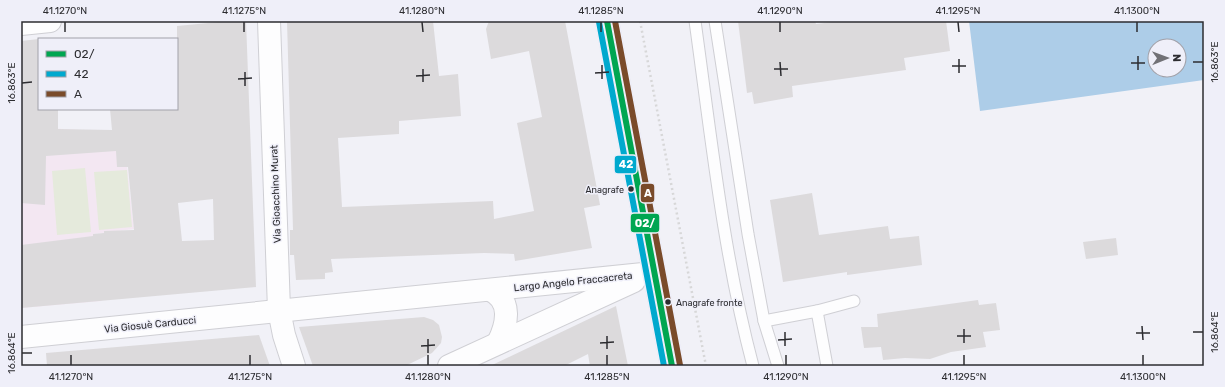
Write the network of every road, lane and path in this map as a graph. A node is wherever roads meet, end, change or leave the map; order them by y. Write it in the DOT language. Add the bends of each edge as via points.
graph roads {
  1 [pos="50,21"];
  2 [pos="269,21"];
  3 [pos="607,21"];
  4 [pos="640,21"];
  5 [pos="695,21"];
  6 [pos="715,21"];
  7 [pos="21,24"];
  8 [pos="653,273"];
  9 [pos="490,290"];
  10 [pos="854,301"];
  11 [pos="279,310"];
  12 [pos="817,311"];
  13 [pos="764,321"];
  14 [pos="21,337"];
  15 [pos="498,342"];
  16 [pos="294,366"];
  17 [pos="449,366"];
  18 [pos="672,366"];
  19 [pos="706,366"];
  20 [pos="753,366"];
  21 [pos="778,366"];
  22 [pos="826,366"];
  1 -- 7 [label="street"];
  2 -- 11 [label="street, Via Gioacchino Murat"];
  3 -- 8 [label="street"];
  4 -- 19 [label="path"];
  5 -- 20 [label="lane" via="717,182 737,296"];
  6 -- 13 [label="lane"];
  8 -- 9 [label="street, Largo Angelo Fraccacreta"];
  8 -- 15 [label="street, Largo Angelo Fraccacreta"];
  8 -- 18 [label="street"];
  9 -- 11 [label="street, Largo Angelo Fraccacreta"];
  9 -- 15 [label="street, Largo Angelo Fraccacreta" via="498,293 503,300 506,313 505,329"];
  10 -- 12 [label="lane"];
  11 -- 14 [label="street, Via Giosuè Carducci"];
  11 -- 16 [label="street, Via Gioacchino Murat"];
  12 -- 13 [label="lane"];
  12 -- 22 [label="lane"];
  13 -- 21 [label="lane"];
  15 -- 17 [label="street, Largo Angelo Fraccacreta"];
}
